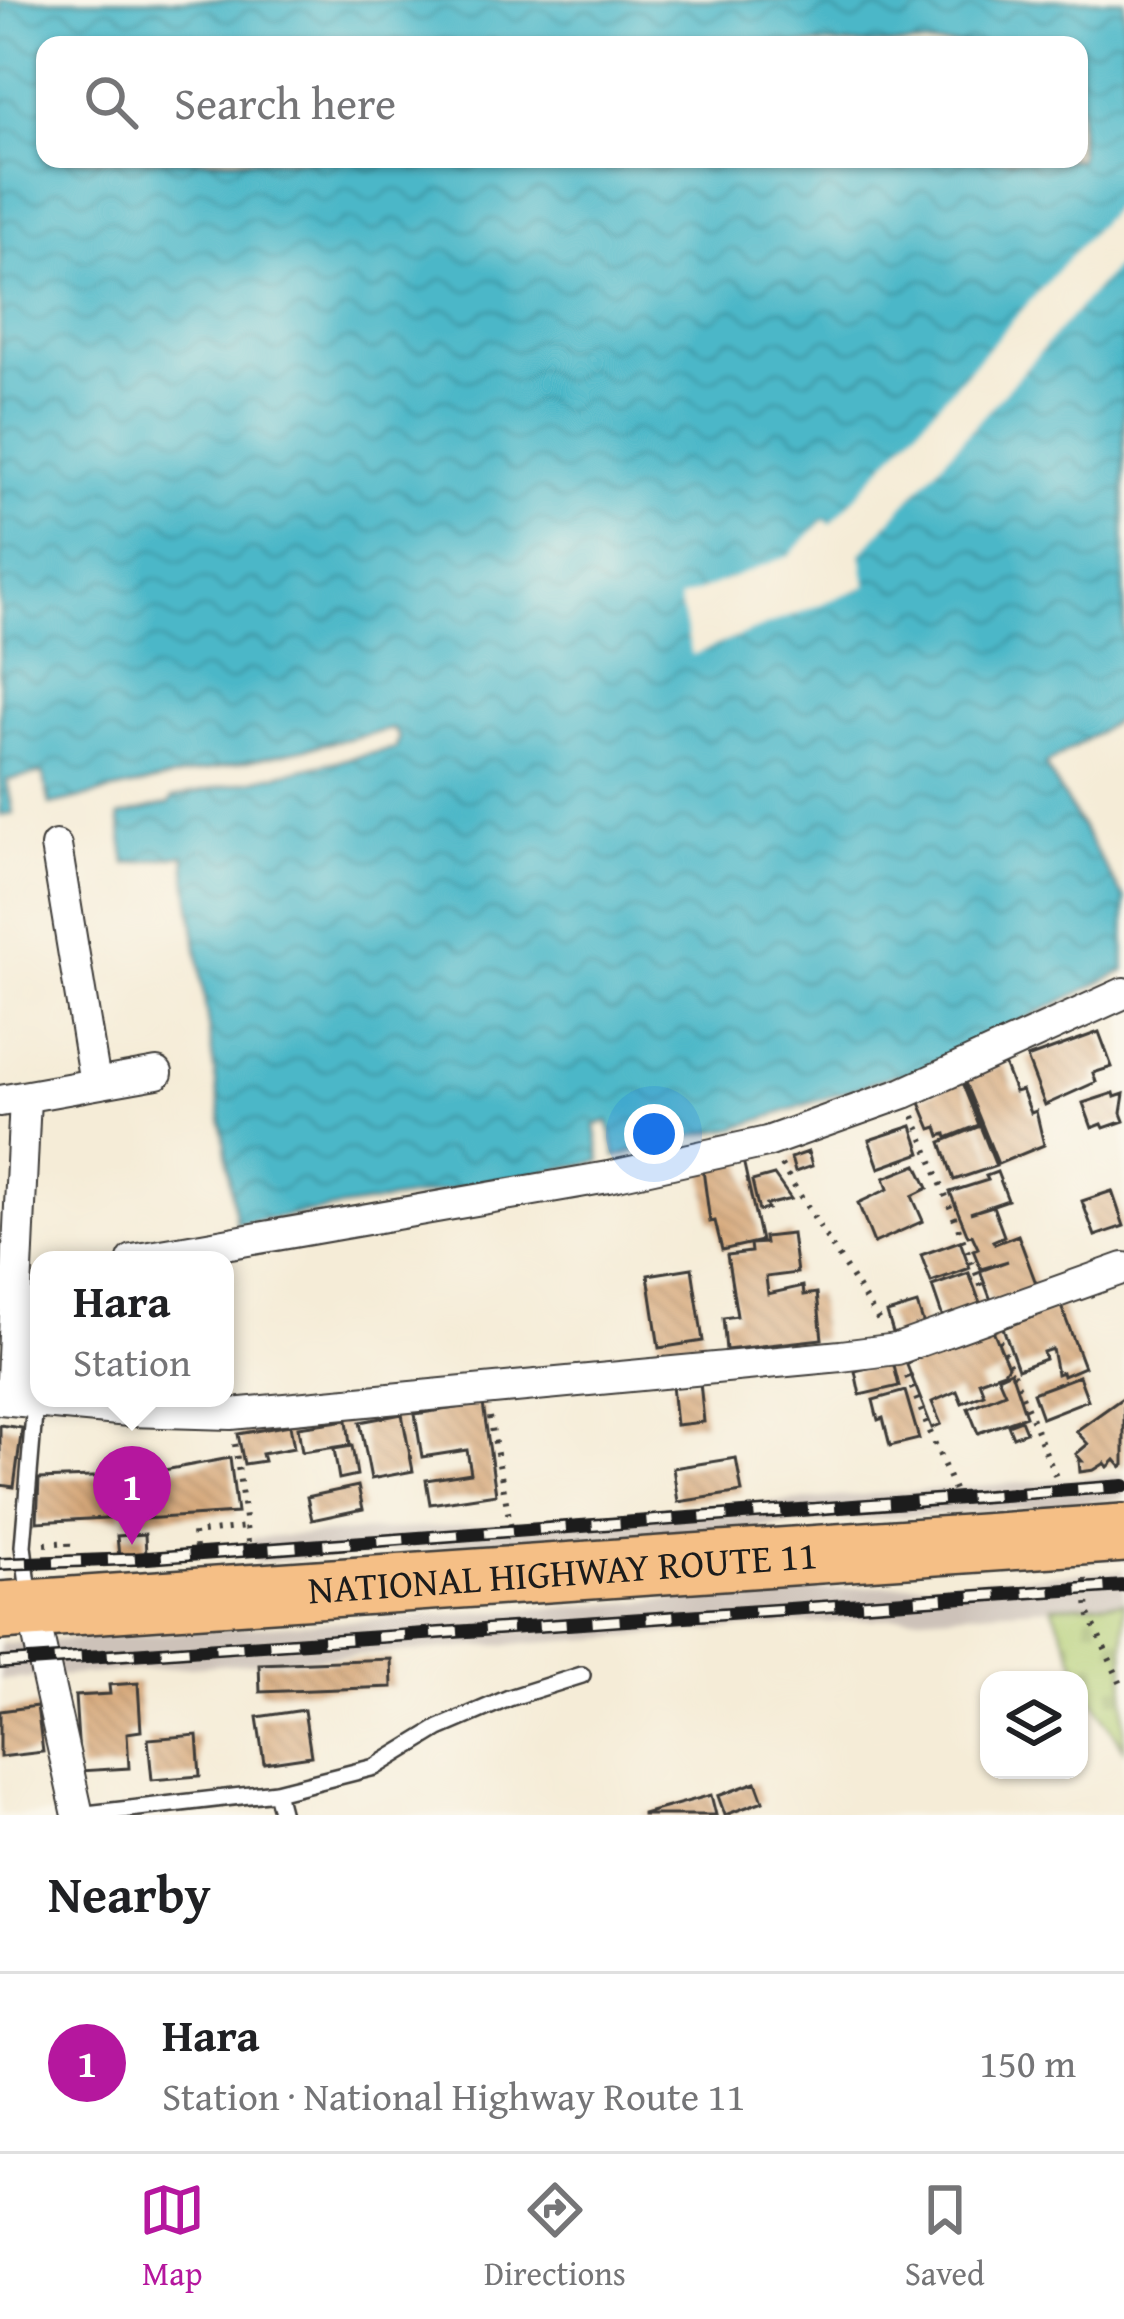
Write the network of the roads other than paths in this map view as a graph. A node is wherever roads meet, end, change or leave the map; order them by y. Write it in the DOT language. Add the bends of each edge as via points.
graph roads {
  1 [pos="56,846"];
  2 [pos="1124,993"];
  3 [pos="157,1073"];
  4 [pos="95,1082"];
  5 [pos="12,1099"];
  6 [pos="185,1251"];
  7 [pos="1124,1268"];
  8 [pos="18,1269"];
  9 [pos="15,1400"];
  10 [pos="123,1407"];
  11 [pos="1103,1548"];
  12 [pos="16,1610"];
  13 [pos="582,1676"];
  14 [pos="276,1792"];
  15 [pos="78,1815"];
  16 [pos="282,1815"];
  1 -- 4 [label="street"];
  2 -- 6 [label="street" via="904,1093 767,1142"];
  3 -- 4 [label="street"];
  4 -- 5 [label="street"];
  5 -- 8 [label="street"];
  7 -- 10 [label="street" via="896,1349 231,1414"];
  8 -- 9 [label="street"];
  9 -- 12 [label="lane" via="23,1546"];
  11 -- 12 [label="highway, NATIONAL HIGHWAY ROUTE 11"];
  12 -- 15 [label="street"];
  13 -- 14 [label="lane" via="439,1728 376,1767"];
  14 -- 15 [label="lane"];
  14 -- 16 [label="lane"];
}
